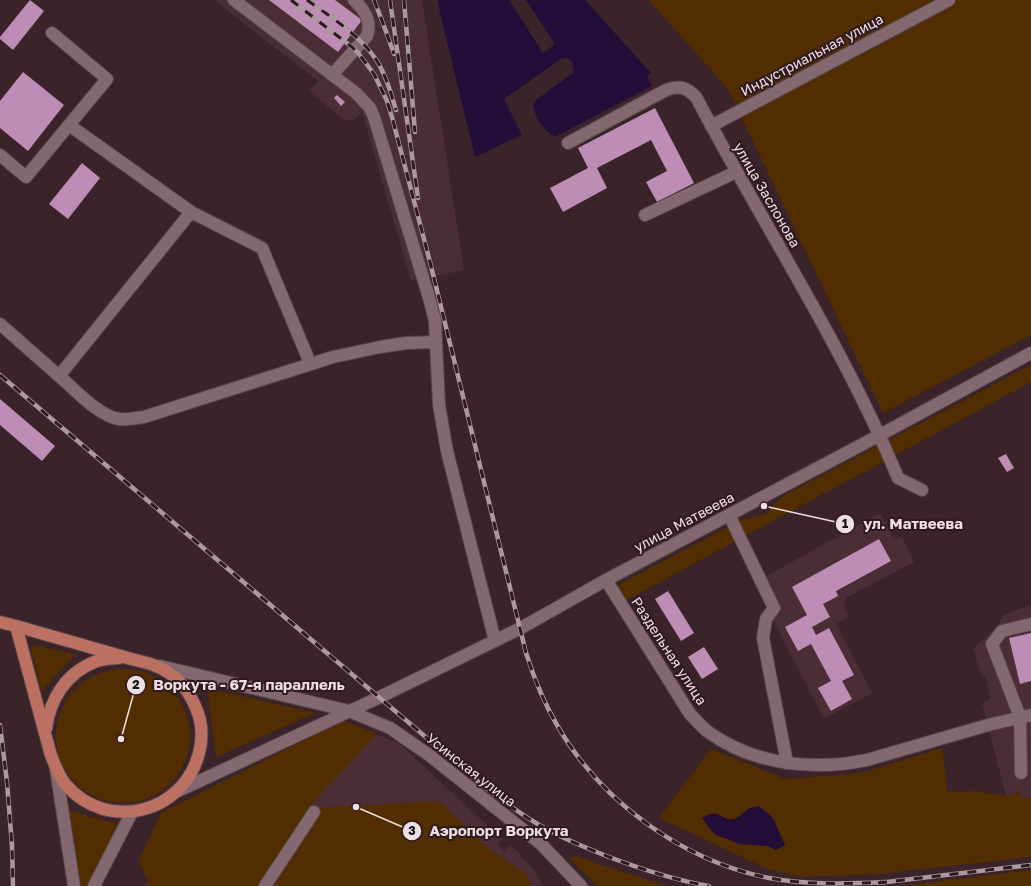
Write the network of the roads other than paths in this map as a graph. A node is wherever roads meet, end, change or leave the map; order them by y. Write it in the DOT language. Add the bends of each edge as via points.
graph roads {
  1 [pos="234,0"];
  2 [pos="354,0"];
  3 [pos="949,0"];
  4 [pos="52,33"];
  5 [pos="332,75"];
  6 [pos="69,125"];
  7 [pos="711,126"];
  8 [pos="568,143"];
  9 [pos="0,155"];
  10 [pos="736,172"];
  11 [pos="191,212"];
  12 [pos="645,215"];
  13 [pos="0,324"];
  14 [pos="436,342"];
  15 [pos="1031,353"];
  16 [pos="310,363"];
  17 [pos="59,376"];
  18 [pos="880,435"];
  19 [pos="922,490"];
  20 [pos="729,515"];
  21 [pos="606,580"];
  22 [pos="0,622"];
  23 [pos="1031,624"];
  24 [pos="16,626"];
  25 [pos="495,641"];
  26 [pos="124,657"];
  27 [pos="157,666"];
  28 [pos="349,711"];
  29 [pos="1025,716"];
  30 [pos="46,733"];
  31 [pos="787,763"];
  32 [pos="56,769"];
  33 [pos="1021,773"];
  34 [pos="178,791"];
  35 [pos="132,812"];
  36 [pos="314,812"];
  37 [pos="74,886"];
  38 [pos="94,886"];
  39 [pos="265,886"];
  40 [pos="581,886"];
  1 -- 5 [label="street"];
  2 -- 5 [label="street" via="368,17 367,36"];
  3 -- 7 [label="street, Индустриальная улица"];
  4 -- 6 [label="street" via="107,79"];
  5 -- 14 [label="street" via="364,101 374,117 430,301 435,321"];
  6 -- 9 [label="street" via="26,178"];
  6 -- 11 [label="street"];
  7 -- 8 [label="street, улица Заслонова" via="693,94 675,86"];
  7 -- 10 [label="street, улица Заслонова"];
  10 -- 12 [label="street"];
  10 -- 18 [label="street, улица Заслонова" via="818,312"];
  11 -- 16 [label="street" via="262,248"];
  11 -- 17 [label="street"];
  13 -- 17 [label="street"];
  14 -- 16 [label="street" via="380,347"];
  14 -- 25 [label="street" via="439,405 446,444"];
  15 -- 18 [label="street, улица Матвеева"];
  16 -- 17 [label="street" via="133,419 108,416"];
  18 -- 19 [label="street, улица Заслонова" via="898,478"];
  18 -- 20 [label="street, улица Матвеева"];
  20 -- 21 [label="street, улица Матвеева"];
  20 -- 31 [label="street" via="774,608 766,619 762,638"];
  21 -- 25 [label="street, улица Матвеева"];
  21 -- 31 [label="street, Раздельная улица" via="690,714 706,730 741,751"];
  22 -- 24 [label="main road"];
  23 -- 29 [label="street" via="1002,631 992,644"];
  24 -- 26 [label="main road"];
  24 -- 30 [label="main road"];
  25 -- 28 [label="street, улица Матвеева"];
  26 -- 27 [label="main road"];
  26 -- 30 [label="main road" via="98,661 65,683 52,704 47,718"];
  27 -- 28 [label="street, Усинская улица"];
  27 -- 34 [label="main road" via="170,673 183,685 199,714 202,730 196,763 189,778"];
  28 -- 34 [label="street, улица Матвеева"];
  28 -- 40 [label="street, Усинская улица" via="390,728 429,755 541,844"];
  29 -- 31 [label="street, Раздельная улица" via="861,762 826,766"];
  29 -- 33 [label="street"];
  30 -- 32 [label="main road"];
  32 -- 35 [label="main road" via="78,796 94,806 111,811"];
  32 -- 37 [label="street"];
  34 -- 35 [label="main road" via="165,801"];
  35 -- 38 [label="street"];
  36 -- 39 [label="street"];
}
